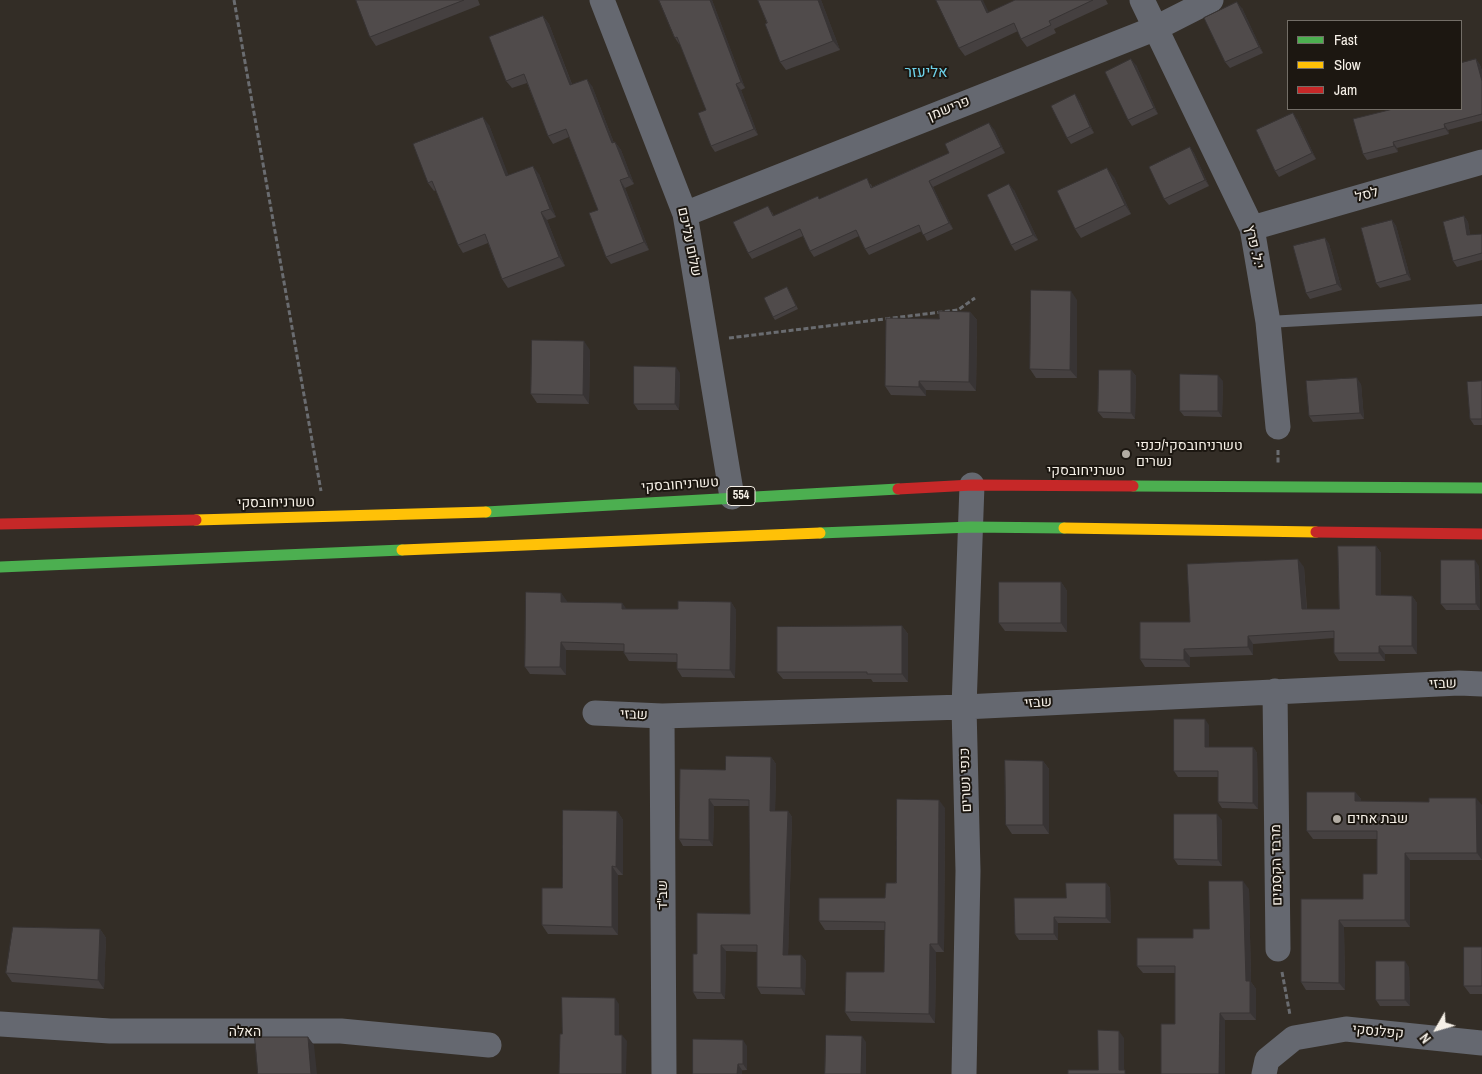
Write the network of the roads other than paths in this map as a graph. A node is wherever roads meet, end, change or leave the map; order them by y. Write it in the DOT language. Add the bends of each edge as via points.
graph roads {
  1 [pos="602,0"];
  2 [pos="1142,0"];
  3 [pos="1211,0"];
  4 [pos="1156,28"];
  5 [pos="1482,162"];
  6 [pos="685,214"];
  7 [pos="1252,228"];
  8 [pos="1482,310"];
  9 [pos="1268,322"];
  10 [pos="1278,427"];
  11 [pos="972,485"];
  12 [pos="1482,488"];
  13 [pos="732,497"];
  14 [pos="0,524"];
  15 [pos="971,527"];
  16 [pos="1482,534"];
  17 [pos="0,566"];
  18 [pos="1482,684"];
  19 [pos="1275,691"];
  20 [pos="964,706"];
  21 [pos="595,713"];
  22 [pos="662,716"];
  23 [pos="1278,949"];
  24 [pos="0,1024"];
  25 [pos="1482,1042"];
  26 [pos="489,1044"];
  27 [pos="664,1074"];
  28 [pos="964,1074"];
  29 [pos="1264,1074"];
  1 -- 6 [label="street, שלום עליכם"];
  2 -- 4 [label="street, י.ל. פרץ"];
  3 -- 4 [label="street, פרישמן"];
  4 -- 6 [label="street, פרישמן"];
  4 -- 7 [label="street, י.ל. פרץ"];
  5 -- 7 [label="street, לסל"];
  6 -- 13 [label="street, שלום עליכם"];
  7 -- 9 [label="street, י.ל. פרץ"];
  8 -- 9 [label="lane"];
  9 -- 10 [label="street, י.ל. פרץ"];
  11 -- 12 [label="main road, טשרניחובסקי / 554"];
  11 -- 13 [label="main road, טשרניחובסקי / 554"];
  11 -- 15 [label="street, כנפי נשרים"];
  13 -- 14 [label="main road, טשרניחובסקי / 554" via="456,514"];
  15 -- 16 [label="main road"];
  15 -- 17 [label="main road"];
  15 -- 20 [label="street, כנפי נשרים"];
  18 -- 19 [label="street, שבזי"];
  19 -- 20 [label="street, שבזי"];
  19 -- 23 [label="street, מרבד הקסמים"];
  20 -- 22 [label="street, שבזי"];
  20 -- 28 [label="street, כנפי נשרים" via="968,871"];
  21 -- 22 [label="street, שבזי"];
  22 -- 27 [label="street, שב''ד"];
  24 -- 26 [label="street, האלה" via="110,1031 342,1031"];
  25 -- 29 [label="street, קפלנסקי" via="1346,1029 1294,1038 1267,1060"];
}
